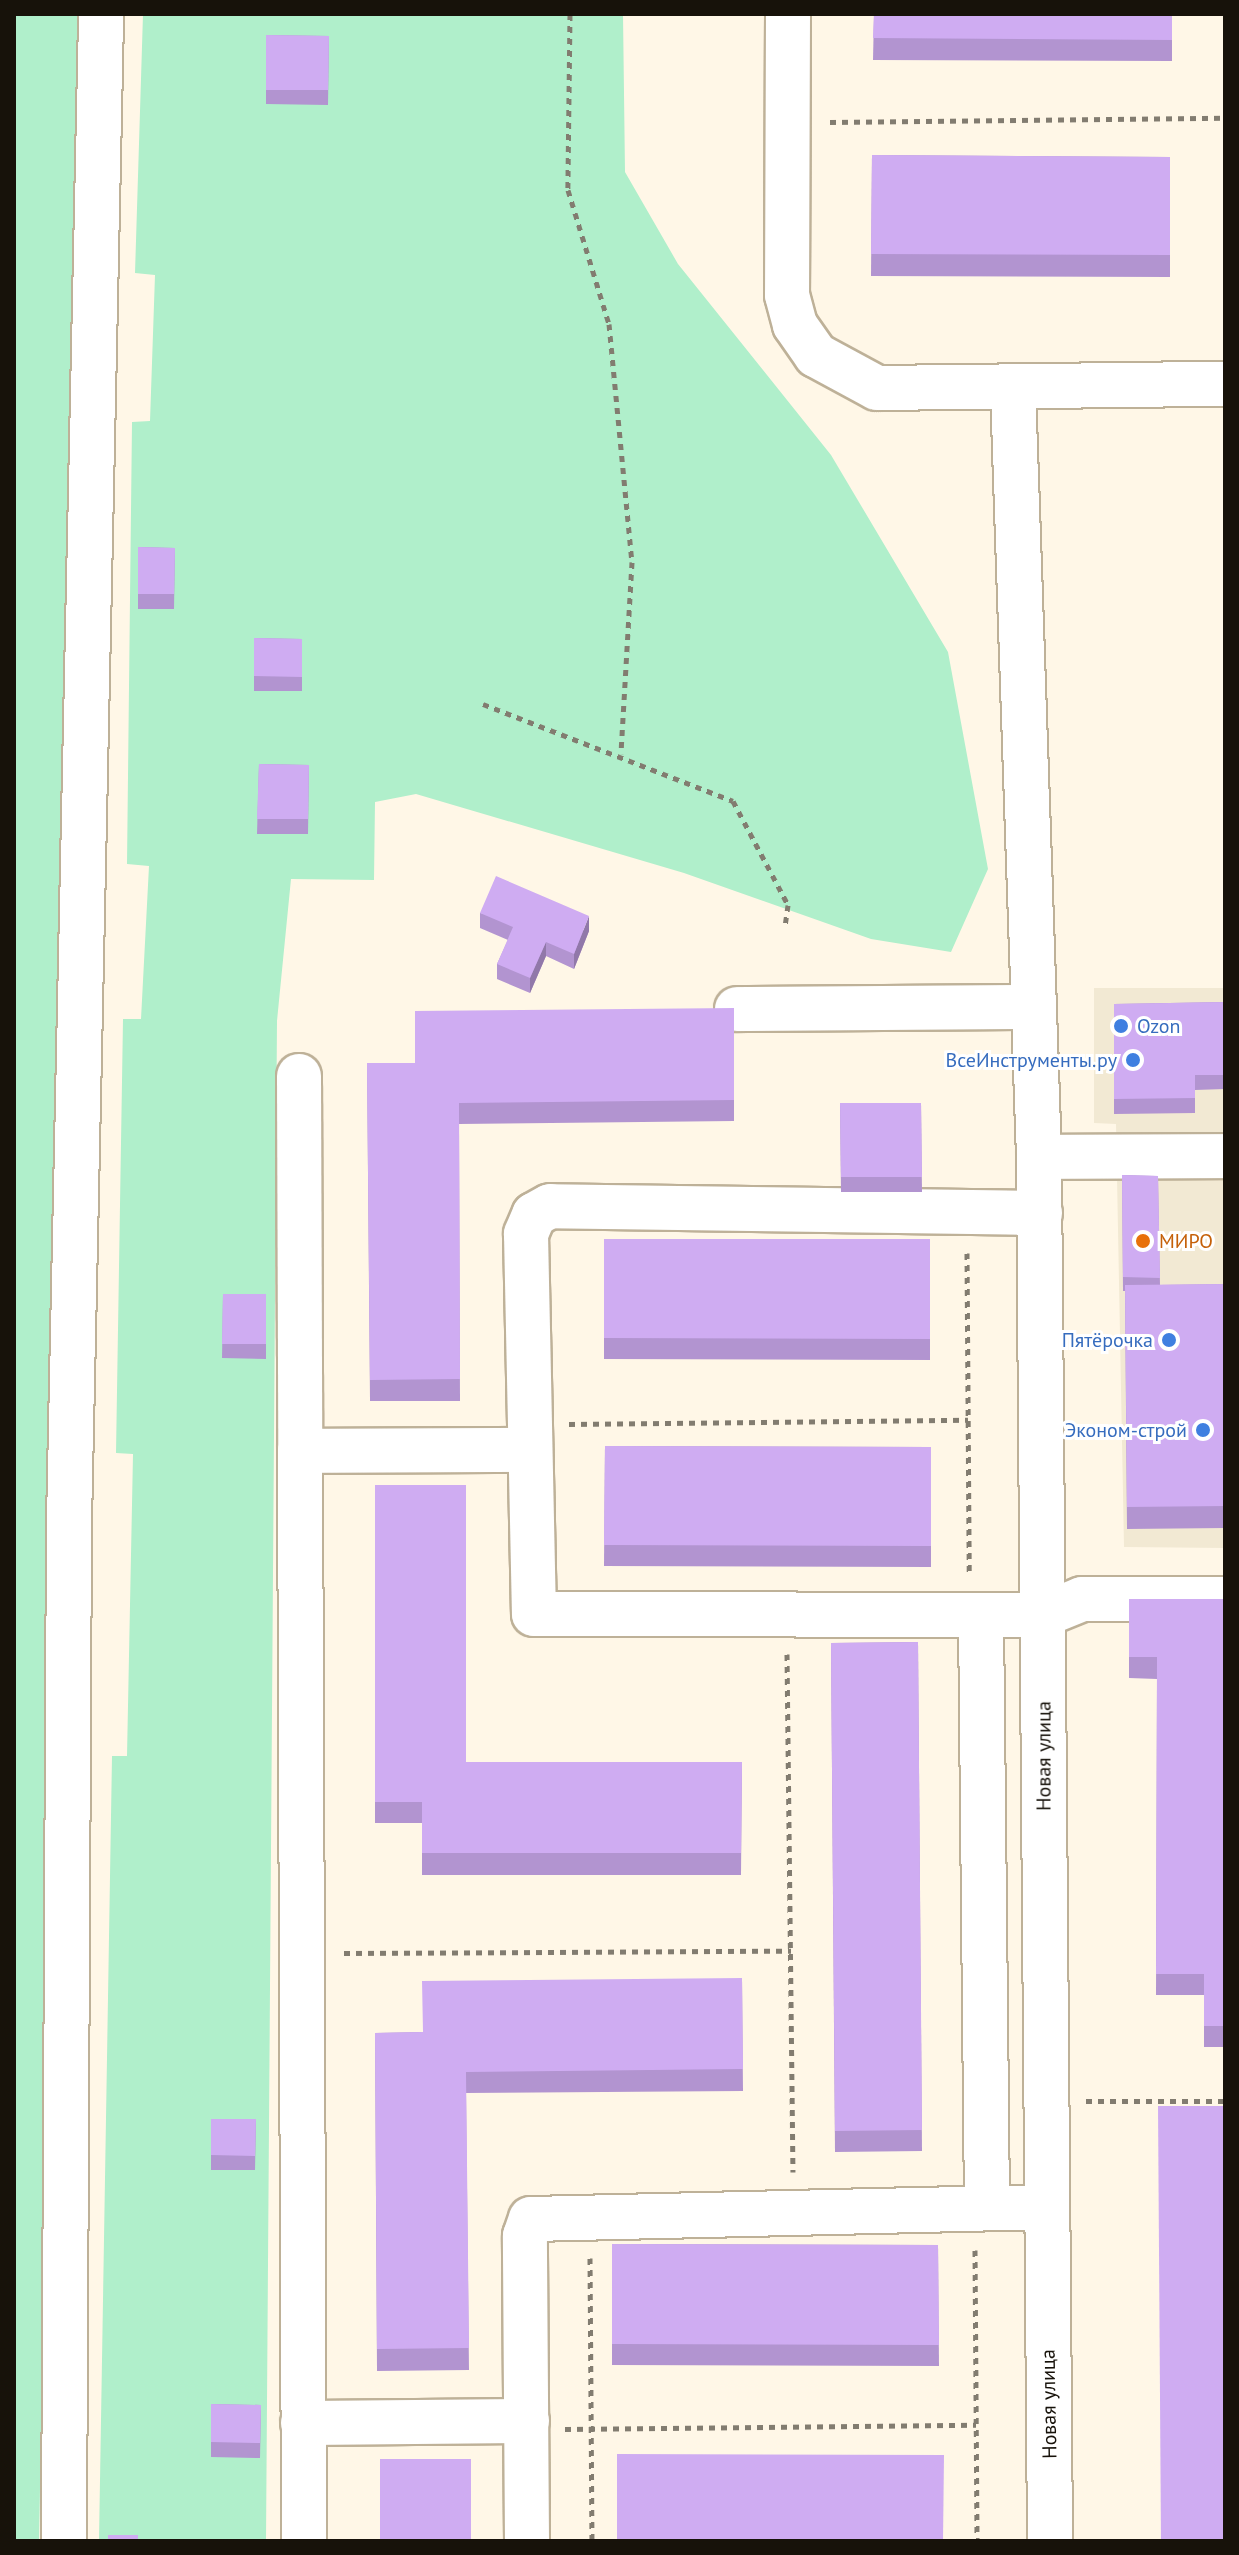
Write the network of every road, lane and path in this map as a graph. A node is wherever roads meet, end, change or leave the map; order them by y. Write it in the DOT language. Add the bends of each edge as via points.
graph roads {
  1 [pos="101,14"];
  2 [pos="570,14"];
  3 [pos="788,14"];
  4 [pos="1225,118"];
  5 [pos="788,122"];
  6 [pos="1225,384"];
  7 [pos="1013,390"];
  8 [pos="483,704"];
  9 [pos="621,754"];
  10 [pos="785,926"];
  11 [pos="1029,1007"];
  12 [pos="737,1009"];
  13 [pos="299,1076"];
  14 [pos="1225,1156"];
  15 [pos="1039,1157"];
  16 [pos="967,1212"];
  17 [pos="1040,1213"];
  18 [pos="968,1420"];
  19 [pos="528,1437"];
  20 [pos="300,1451"];
  21 [pos="1225,1599"];
  22 [pos="975,1615"];
  23 [pos="1043,1615"];
  24 [pos="787,1617"];
  25 [pos="791,1951"];
  26 [pos="302,1953"];
  27 [pos="1225,2101"];
  28 [pos="1047,2102"];
  29 [pos="1047,2207"];
  30 [pos="981,2208"];
  31 [pos="794,2210"];
  32 [pos="589,2212"];
  33 [pos="303,2423"];
  34 [pos="526,2425"];
  35 [pos="976,2425"];
  36 [pos="591,2429"];
  37 [pos="64,2541"];
  38 [pos="304,2541"];
  39 [pos="527,2541"];
  40 [pos="592,2541"];
  41 [pos="977,2541"];
  42 [pos="1050,2541"];
  1 -- 37 [label="street" via="69,1522"];
  2 -- 9 [label="path" via="568,190 609,324 632,562"];
  3 -- 5 [label="street"];
  4 -- 5 [label="path"];
  5 -- 7 [label="street" via="787,295 795,325 816,355 877,388"];
  6 -- 7 [label="street"];
  7 -- 11 [label="street, Новая улица"];
  8 -- 9 [label="path"];
  9 -- 10 [label="path" via="733,801 788,905"];
  11 -- 12 [label="street"];
  11 -- 15 [label="street, Новая улица"];
  13 -- 20 [label="street"];
  14 -- 15 [label="street"];
  15 -- 17 [label="street, Новая улица"];
  16 -- 17 [label="street"];
  16 -- 18 [label="path"];
  16 -- 19 [label="street" via="550,1206 534,1215 526,1234"];
  17 -- 23 [label="street, Новая улица"];
  18 -- 19 [label="path"];
  18 -- 22 [label="path"];
  19 -- 20 [label="street"];
  19 -- 24 [label="street" via="534,1614"];
  20 -- 26 [label="street"];
  21 -- 23 [label="street" via="1082,1599"];
  22 -- 23 [label="street"];
  22 -- 24 [label="street"];
  22 -- 30 [label="street"];
  23 -- 28 [label="street, Новая улица"];
  24 -- 25 [label="path"];
  25 -- 26 [label="path"];
  25 -- 31 [label="path"];
  26 -- 33 [label="street"];
  27 -- 28 [label="path"];
  28 -- 29 [label="street, Новая улица"];
  29 -- 30 [label="street"];
  29 -- 42 [label="street, Новая улица"];
  30 -- 31 [label="street"];
  30 -- 35 [label="path"];
  31 -- 32 [label="street"];
  32 -- 34 [label="street" via="544,2213 531,2219 525,2236"];
  32 -- 36 [label="path"];
  33 -- 34 [label="street"];
  33 -- 38 [label="street"];
  34 -- 36 [label="path"];
  34 -- 39 [label="street"];
  35 -- 36 [label="path"];
  35 -- 41 [label="path"];
  36 -- 40 [label="path"];
}
